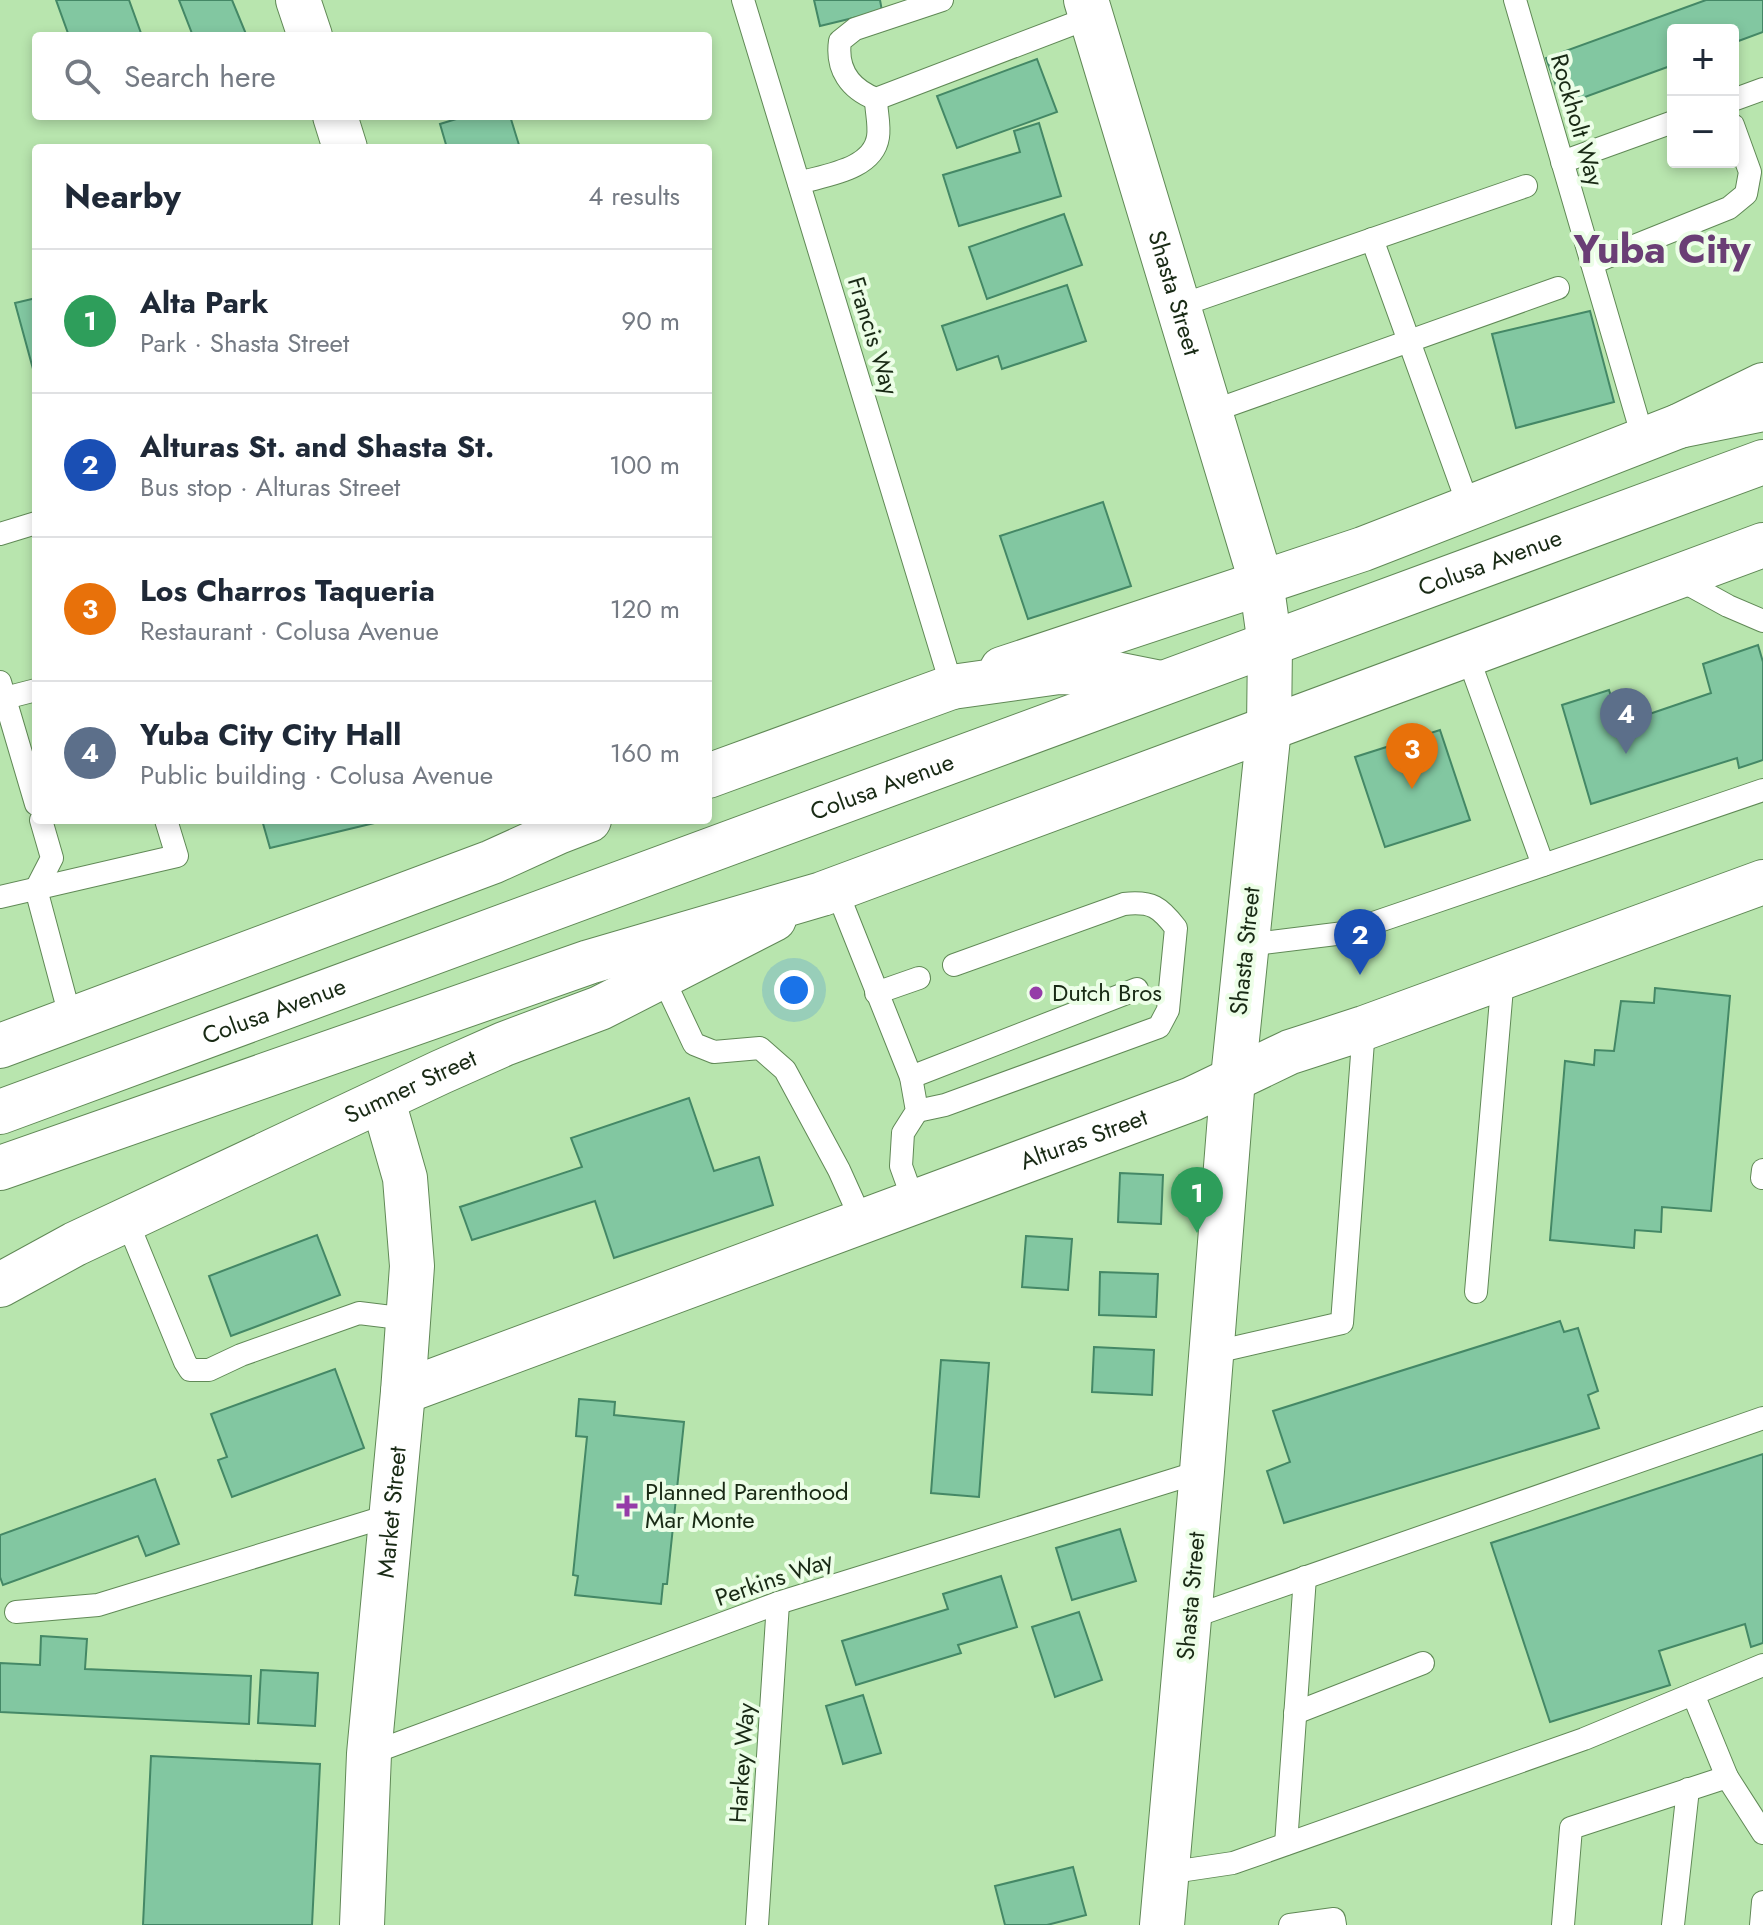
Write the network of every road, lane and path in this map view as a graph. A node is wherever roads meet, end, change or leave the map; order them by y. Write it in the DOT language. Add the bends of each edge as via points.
graph roads {
  1 [pos="298,0"];
  2 [pos="743,0"];
  3 [pos="942,0"];
  4 [pos="1515,0"];
  5 [pos="1089,9"];
  6 [pos="309,32"];
  7 [pos="1763,89"];
  8 [pos="1739,98"];
  9 [pos="876,99"];
  10 [pos="336,120"];
  11 [pos="1667,124"];
  12 [pos="1739,142"];
  13 [pos="344,144"];
  14 [pos="1562,162"];
  15 [pos="799,183"];
  16 [pos="1526,186"];
  17 [pos="1372,239"];
  18 [pos="1592,263"];
  19 [pos="1558,288"];
  20 [pos="1179,306"];
  21 [pos="1409,341"];
  22 [pos="1763,385"];
  23 [pos="1763,409"];
  24 [pos="1210,412"];
  25 [pos="1661,432"];
  26 [pos="1763,462"];
  27 [pos="1469,507"];
  28 [pos="32,524"];
  29 [pos="0,534"];
  30 [pos="1763,545"];
  31 [pos="1676,578"];
  32 [pos="1261,581"];
  33 [pos="1763,621"];
  34 [pos="1270,645"];
  35 [pos="1468,657"];
  36 [pos="1162,683"];
  37 [pos="952,687"];
  38 [pos="2,690"];
  39 [pos="32,690"];
  40 [pos="1269,728"];
  41 [pos="712,775"];
  42 [pos="1763,790"];
  43 [pos="32,791"];
  44 [pos="42,824"];
  45 [pos="167,824"];
  46 [pos="567,824"];
  47 [pos="1543,865"];
  48 [pos="1763,882"];
  49 [pos="36,889"];
  50 [pos="829,891"];
  51 [pos="0,897"];
  52 [pos="1246,945"];
  53 [pos="954,965"];
  54 [pos="662,976"];
  55 [pos="1503,976"];
  56 [pos="919,978"];
  57 [pos="1137,989"];
  58 [pos="876,993"];
  59 [pos="71,1020"];
  60 [pos="1364,1028"];
  61 [pos="0,1046"];
  62 [pos="911,1077"];
  63 [pos="1233,1078"];
  64 [pos="383,1101"];
  65 [pos="917,1111"];
  66 [pos="0,1112"];
  67 [pos="0,1168"];
  68 [pos="1763,1170"];
  69 [pos="1762,1178"];
  70 [pos="914,1202"];
  71 [pos="127,1221"];
  72 [pos="862,1221"];
  73 [pos="0,1285"];
  74 [pos="1476,1292"];
  75 [pos="408,1319"];
  76 [pos="1211,1353"];
  77 [pos="403,1392"];
  78 [pos="1763,1418"];
  79 [pos="1202,1471"];
  80 [pos="391,1515"];
  81 [pos="1305,1577"];
  82 [pos="778,1603"];
  83 [pos="16,1612"];
  84 [pos="1189,1618"];
  85 [pos="1423,1663"];
  86 [pos="1763,1665"];
  87 [pos="1693,1694"];
  88 [pos="1295,1713"];
  89 [pos="369,1754"];
  90 [pos="1727,1777"];
  91 [pos="1688,1789"];
  92 [pos="1763,1833"];
  93 [pos="1286,1844"];
  94 [pos="1166,1873"];
  95 [pos="1763,1902"];
  96 [pos="362,1925"];
  97 [pos="757,1925"];
  98 [pos="1162,1925"];
  99 [pos="1290,1925"];
  100 [pos="1335,1925"];
  101 [pos="1563,1925"];
  102 [pos="1673,1925"];
  103 [pos="1761,1925"];
  1 -- 6 [label="main road"];
  2 -- 15 [label="lane, Francis Way"];
  3 -- 9 [label="lane" via="855,29 840,41 838,55 848,81"];
  4 -- 14 [label="lane, Rockholt Way"];
  5 -- 9 [label="lane"];
  5 -- 20 [label="main road, Shasta Street"];
  7 -- 8 [label="lane"];
  9 -- 15 [label="lane" via="878,137 862,162"];
  10 -- 13 [label="main road"];
  11 -- 14 [label="lane"];
  12 -- 18 [label="lane" via="1750,172 1746,194 1729,208"];
  14 -- 18 [label="lane, Rockholt Way"];
  15 -- 37 [label="lane, Francis Way"];
  16 -- 17 [label="lane"];
  17 -- 20 [label="lane"];
  17 -- 21 [label="lane"];
  18 -- 25 [label="lane, Rockholt Way"];
  19 -- 21 [label="lane"];
  20 -- 24 [label="main road, Shasta Street"];
  21 -- 24 [label="lane"];
  21 -- 27 [label="lane"];
  22 -- 25 [label="main road"];
  23 -- 25 [label="main road"];
  24 -- 32 [label="main road, Shasta Street"];
  25 -- 27 [label="main road"];
  26 -- 34 [label="main road, Colusa Avenue"];
  27 -- 32 [label="main road" via="1363,549"];
  28 -- 29 [label="lane"];
  30 -- 31 [label="main road"];
  31 -- 33 [label="lane"];
  31 -- 35 [label="main road"];
  32 -- 34 [label="main road, Shasta Street"];
  32 -- 37 [label="main road"];
  34 -- 36 [label="main road, Colusa Avenue"];
  34 -- 40 [label="main road, Shasta Street"];
  35 -- 40 [label="main road"];
  35 -- 47 [label="lane"];
  36 -- 37 [label="main road" via="1116,674 1059,672"];
  36 -- 66 [label="main road, Colusa Avenue"];
  37 -- 41 [label="main road"];
  38 -- 39 [label="lane"];
  38 -- 43 [label="lane"];
  40 -- 50 [label="main road"];
  40 -- 52 [label="main road, Shasta Street"];
  42 -- 47 [label="lane"];
  44 -- 49 [label="lane" via="52,858"];
  45 -- 49 [label="lane" via="177,856"];
  46 -- 59 [label="main road" via="492,862"];
  47 -- 52 [label="lane" via="1344,933"];
  48 -- 55 [label="main road, Alturas Street"];
  49 -- 51 [label="lane"];
  49 -- 59 [label="lane"];
  50 -- 54 [label="main road, Sumner Street"];
  50 -- 58 [label="lane"];
  50 -- 67 [label="main road" via="589,962"];
  52 -- 63 [label="main road, Shasta Street"];
  53 -- 65 [label="lane" via="1124,904 1140,902 1161,909 1176,928 1168,1010 1159,1027"];
  54 -- 64 [label="main road, Sumner Street"];
  54 -- 72 [label="lane" via="694,1044 714,1052 760,1048 785,1070"];
  55 -- 60 [label="main road, Alturas Street"];
  55 -- 74 [label="lane"];
  56 -- 58 [label="lane"];
  57 -- 62 [label="lane"];
  58 -- 62 [label="lane"];
  59 -- 61 [label="main road"];
  60 -- 63 [label="main road, Alturas Street"];
  60 -- 76 [label="lane" via="1342,1323"];
  62 -- 65 [label="lane"];
  63 -- 70 [label="main road, Alturas Street" via="1192,1099"];
  63 -- 76 [label="main road, Shasta Street"];
  64 -- 71 [label="main road, Sumner Street"];
  64 -- 75 [label="main road, Market Street" via="405,1178 412,1266"];
  65 -- 70 [label="lane" via="903,1133 901,1166"];
  68 -- 69 [label="lane"];
  70 -- 72 [label="main road, Alturas Street"];
  71 -- 73 [label="main road, Sumner Street"];
  71 -- 75 [label="lane" via="190,1370 209,1370 359,1313"];
  72 -- 77 [label="main road, Alturas Street"];
  75 -- 77 [label="main road, Market Street"];
  76 -- 79 [label="main road, Shasta Street"];
  77 -- 80 [label="main road, Market Street"];
  78 -- 81 [label="lane"];
  79 -- 82 [label="lane, Perkins Way"];
  79 -- 84 [label="main road, Shasta Street"];
  80 -- 83 [label="lane" via="98,1605"];
  80 -- 89 [label="main road, Market Street"];
  81 -- 84 [label="lane"];
  81 -- 88 [label="lane"];
  82 -- 89 [label="lane, Perkins Way"];
  82 -- 97 [label="lane, Harkey Way"];
  84 -- 94 [label="main road, Shasta Street"];
  85 -- 88 [label="lane"];
  86 -- 87 [label="lane"];
  87 -- 90 [label="lane"];
  87 -- 93 [label="lane" via="1584,1739"];
  88 -- 93 [label="lane"];
  89 -- 96 [label="main road, Market Street"];
  90 -- 91 [label="lane"];
  90 -- 92 [label="lane"];
  91 -- 101 [label="lane" via="1571,1828"];
  91 -- 102 [label="lane"];
  93 -- 94 [label="lane" via="1233,1863"];
  94 -- 98 [label="main road, Shasta Street"];
  95 -- 103 [label="lane"];
  99 -- 100 [label="lane" via="1334,1919"];
}
